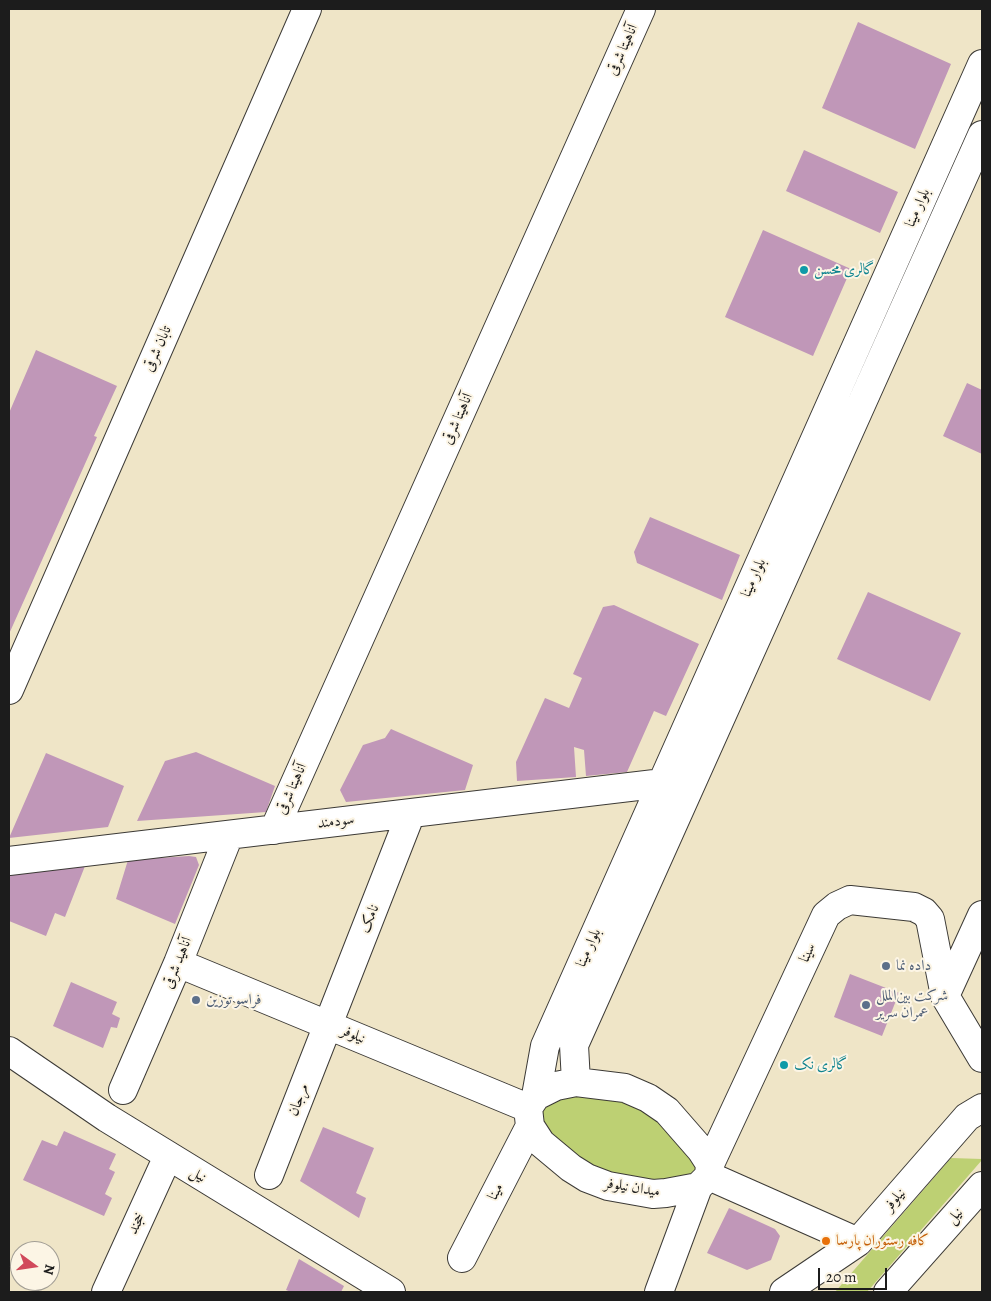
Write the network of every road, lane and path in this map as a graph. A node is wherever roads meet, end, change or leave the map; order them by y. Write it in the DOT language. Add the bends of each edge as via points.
graph roads {
  1 [pos="306,9"];
  2 [pos="632,12"];
  3 [pos="982,64"];
  4 [pos="982,135"];
  5 [pos="974,177"];
  6 [pos="9,690"];
  7 [pos="663,783"];
  8 [pos="412,813"];
  9 [pos="274,830"];
  10 [pos="229,835"];
  11 [pos="9,861"];
  12 [pos="982,915"];
  13 [pos="178,963"];
  14 [pos="945,996"];
  15 [pos="328,1025"];
  16 [pos="9,1051"];
  17 [pos="982,1058"];
  18 [pos="576,1082"];
  19 [pos="123,1090"];
  20 [pos="982,1108"];
  21 [pos="531,1110"];
  22 [pos="168,1156"];
  23 [pos="269,1175"];
  24 [pos="706,1176"];
  25 [pos="982,1186"];
  26 [pos="858,1242"];
  27 [pos="462,1258"];
  28 [pos="106,1292"];
  29 [pos="391,1292"];
  30 [pos="659,1292"];
  31 [pos="784,1292"];
  32 [pos="888,1292"];
  1 -- 6 [label="street, تابان شرقی"];
  2 -- 9 [label="street, آناهیتا شرقی"];
  3 -- 7 [label="street, بلوار مینا"];
  4 -- 5 [label="street, بلوار مینا"];
  5 -- 18 [label="street, بلوار مینا" via="574,1046"];
  7 -- 8 [label="street, سودمند"];
  7 -- 21 [label="street, بلوار مینا" via="545,1046"];
  8 -- 9 [label="street, سودمند"];
  8 -- 15 [label="street, نامک"];
  9 -- 10 [label="street, سودمند"];
  10 -- 11 [label="street, سودمند"];
  10 -- 13 [label="street, آناهید شرقی"];
  12 -- 14 [label="street"];
  13 -- 15 [label="street, نیلوفر"];
  13 -- 19 [label="street, آناهید شرقی"];
  14 -- 17 [label="street, سینا"];
  14 -- 24 [label="street, سینا" via="930,919 924,912 914,907 850,900 837,906 826,915"];
  15 -- 21 [label="street, نیلوفر"];
  15 -- 23 [label="street, مرجان"];
  16 -- 22 [label="street, نیل"];
  18 -- 21 [label="street" via="556,1086"];
  18 -- 24 [label="street" via="625,1088 667,1111 701,1150"];
  20 -- 26 [label="street, نیلوفر" via="967,1117"];
  21 -- 24 [label="street, میدان نیلوفر" via="541,1143 571,1168 608,1186 653,1194 666,1193"];
  21 -- 27 [label="street, مینا"];
  22 -- 28 [label="street, خجند"];
  22 -- 29 [label="street, نیل"];
  24 -- 26 [label="street"];
  24 -- 30 [label="street, سینا"];
  25 -- 32 [label="street, نیل"];
  26 -- 31 [label="street"];
}
